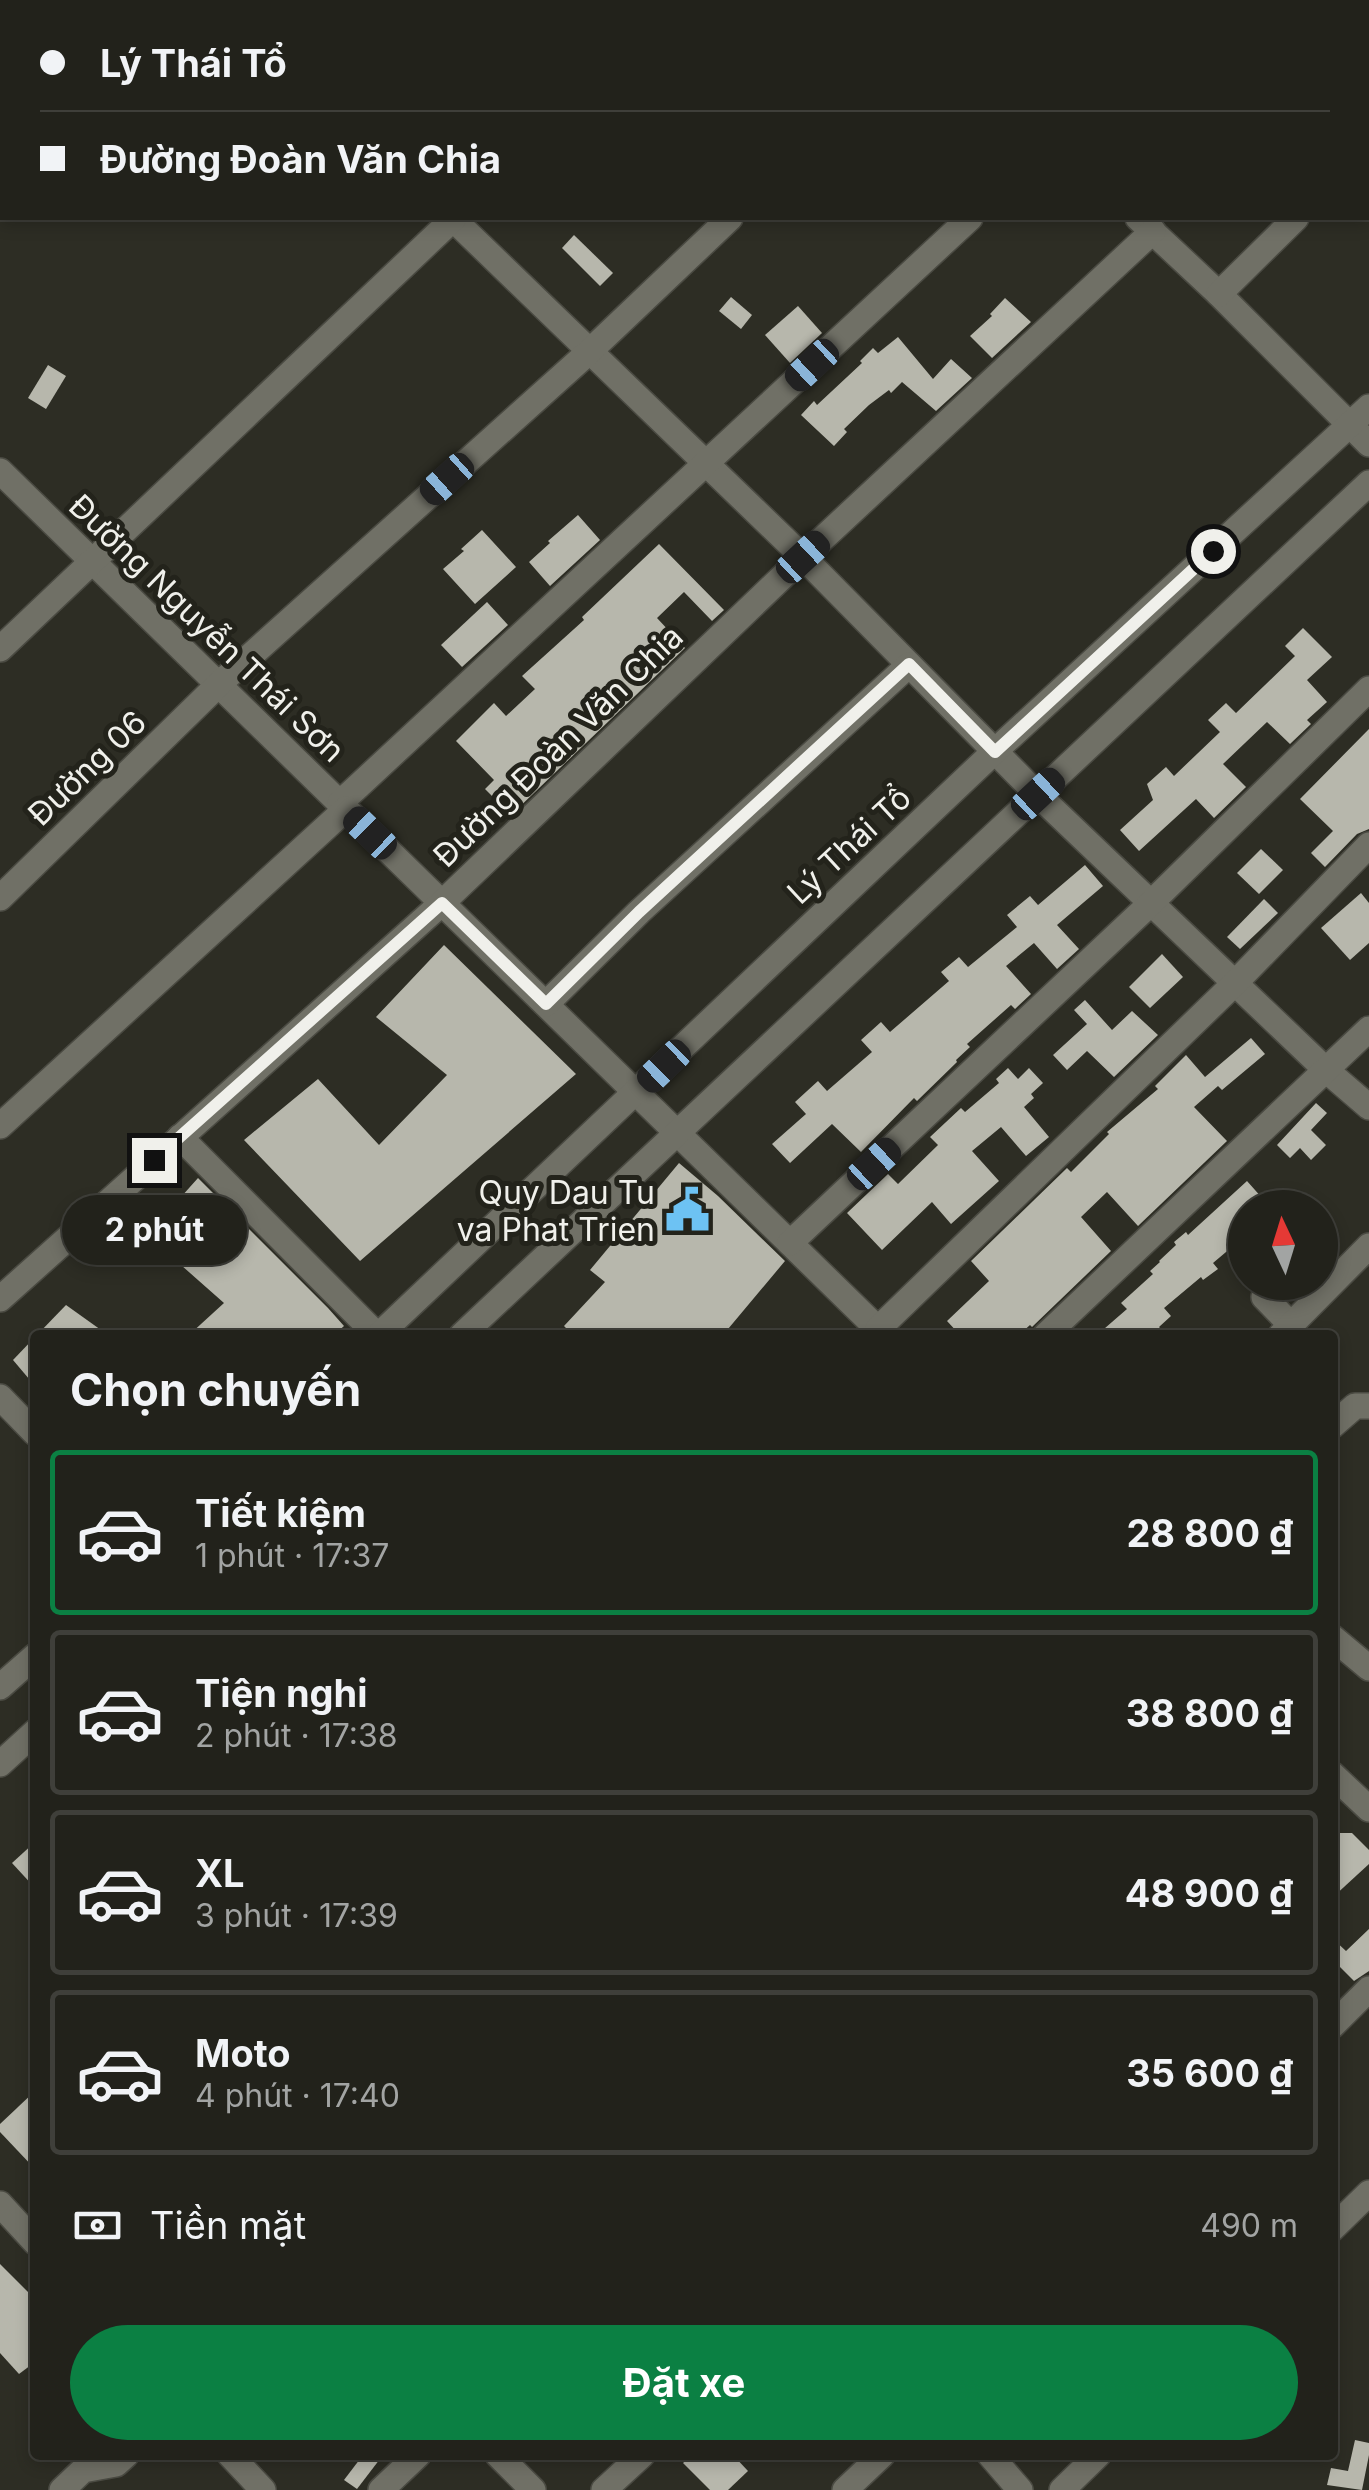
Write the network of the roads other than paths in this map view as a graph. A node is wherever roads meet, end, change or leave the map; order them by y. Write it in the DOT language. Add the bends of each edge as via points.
graph roads {
  1 [pos="451,220"];
  2 [pos="455,220"];
  3 [pos="728,220"];
  4 [pos="968,220"];
  5 [pos="1294,220"];
  6 [pos="1145,224"];
  7 [pos="1219,294"];
  8 [pos="590,351"];
  9 [pos="1369,408"];
  10 [pos="1350,426"];
  11 [pos="1369,444"];
  12 [pos="706,463"];
  13 [pos="0,470"];
  14 [pos="1369,484"];
  15 [pos="803,557"];
  16 [pos="94,562"];
  17 [pos="0,649"];
  18 [pos="909,664"];
  19 [pos="219,684"];
  20 [pos="1369,689"];
  21 [pos="995,752"];
  22 [pos="1038,794"];
  23 [pos="343,806"];
  24 [pos="1369,845"];
  25 [pos="0,898"];
  26 [pos="442,903"];
  27 [pos="1152,903"];
  28 [pos="1235,983"];
  29 [pos="546,1004"];
  30 [pos="1369,1029"];
  31 [pos="1326,1070"];
  32 [pos="636,1092"];
  33 [pos="1369,1106"];
  34 [pos="0,1126"];
  35 [pos="678,1134"];
  36 [pos="180,1137"];
  37 [pos="790,1243"];
  38 [pos="1369,1246"];
  39 [pos="0,1299"];
  40 [pos="1266,1300"];
  41 [pos="373,1330"];
  42 [pos="383,1330"];
  43 [pos="467,1330"];
  44 [pos="871,1330"];
  45 [pos="1051,1330"];
  46 [pos="1286,1330"];
  47 [pos="0,1397"];
  48 [pos="1369,1406"];
  49 [pos="1338,1421"];
  50 [pos="30,1427"];
  51 [pos="1338,1641"];
  52 [pos="30,1660"];
  53 [pos="1369,1668"];
  54 [pos="0,1687"];
  55 [pos="30,1737"];
  56 [pos="0,1764"];
  57 [pos="1338,1787"];
  58 [pos="1369,1809"];
  59 [pos="1369,1989"];
  60 [pos="1338,2020"];
  61 [pos="1369,2193"];
  62 [pos="0,2204"];
  63 [pos="1338,2223"];
  64 [pos="30,2237"];
  65 [pos="120,2460"];
  66 [pos="235,2460"];
  67 [pos="413,2460"];
  68 [pos="503,2460"];
  69 [pos="637,2460"];
  70 [pos="877,2460"];
  71 [pos="994,2460"];
  72 [pos="1093,2460"];
  73 [pos="85,2462"];
  74 [pos="62,2490"];
  75 [pos="263,2490"];
  76 [pos="382,2490"];
  77 [pos="533,2490"];
  78 [pos="604,2490"];
  79 [pos="845,2490"];
  80 [pos="1020,2490"];
  81 [pos="1062,2490"];
  1 -- 16 [label="street"];
  2 -- 8 [label="street"];
  3 -- 8 [label="street, Đường 06"];
  4 -- 12 [label="street"];
  5 -- 7 [label="street"];
  6 -- 7 [label="street"];
  6 -- 15 [label="street, Đường Đoàn Văn Chia"];
  7 -- 10 [label="street"];
  8 -- 12 [label="street"];
  8 -- 19 [label="street, Đường 06"];
  9 -- 10 [label="street, Lý Thái Tổ"];
  10 -- 11 [label="street"];
  10 -- 21 [label="street, Lý Thái Tổ"];
  12 -- 15 [label="street"];
  12 -- 23 [label="street"];
  13 -- 16 [label="street, Đường Nguyễn Thái Sơn"];
  14 -- 22 [label="street"];
  15 -- 18 [label="street"];
  15 -- 26 [label="street, Đường Đoàn Văn Chia"];
  16 -- 17 [label="street"];
  16 -- 19 [label="street, Đường Nguyễn Thái Sơn"];
  18 -- 21 [label="street"];
  18 -- 29 [label="street"];
  19 -- 23 [label="street, Đường Nguyễn Thái Sơn"];
  19 -- 25 [label="street, Đường 06"];
  20 -- 27 [label="street"];
  21 -- 22 [label="street"];
  21 -- 32 [label="street, Lý Thái Tổ"];
  22 -- 27 [label="street"];
  22 -- 35 [label="street"];
  23 -- 26 [label="street, Đường Nguyễn Thái Sơn"];
  23 -- 34 [label="street"];
  24 -- 28 [label="street"];
  26 -- 29 [label="street, Đường Nguyễn Thái Sơn"];
  26 -- 36 [label="street, Đường Đoàn Văn Chia"];
  27 -- 28 [label="street"];
  27 -- 37 [label="street"];
  28 -- 31 [label="street"];
  28 -- 44 [label="street"];
  29 -- 32 [label="street, Đường Nguyễn Thái Sơn"];
  30 -- 31 [label="street"];
  31 -- 33 [label="street"];
  31 -- 45 [label="street"];
  32 -- 35 [label="street, Đường Nguyễn Thái Sơn"];
  32 -- 42 [label="street, Lý Thái Tổ"];
  35 -- 37 [label="street, Đường Nguyễn Thái Sơn"];
  35 -- 43 [label="street"];
  36 -- 39 [label="street, Đường Đoàn Văn Chia"];
  36 -- 41 [label="street"];
  37 -- 44 [label="street, Đường Nguyễn Thái Sơn"];
  38 -- 46 [label="street"];
  40 -- 46 [label="street"];
  47 -- 50 [label="street"];
  48 -- 49 [label="street" via="1355,1406"];
  51 -- 53 [label="street"];
  52 -- 54 [label="street"];
  55 -- 56 [label="street"];
  57 -- 58 [label="street"];
  59 -- 60 [label="street"];
  61 -- 63 [label="street"];
  62 -- 64 [label="street"];
  65 -- 73 [label="street"];
  66 -- 75 [label="street"];
  67 -- 76 [label="street"];
  68 -- 77 [label="street"];
  69 -- 78 [label="street"];
  70 -- 79 [label="street"];
  71 -- 80 [label="street"];
  72 -- 81 [label="street"];
  73 -- 74 [label="street"];
}
